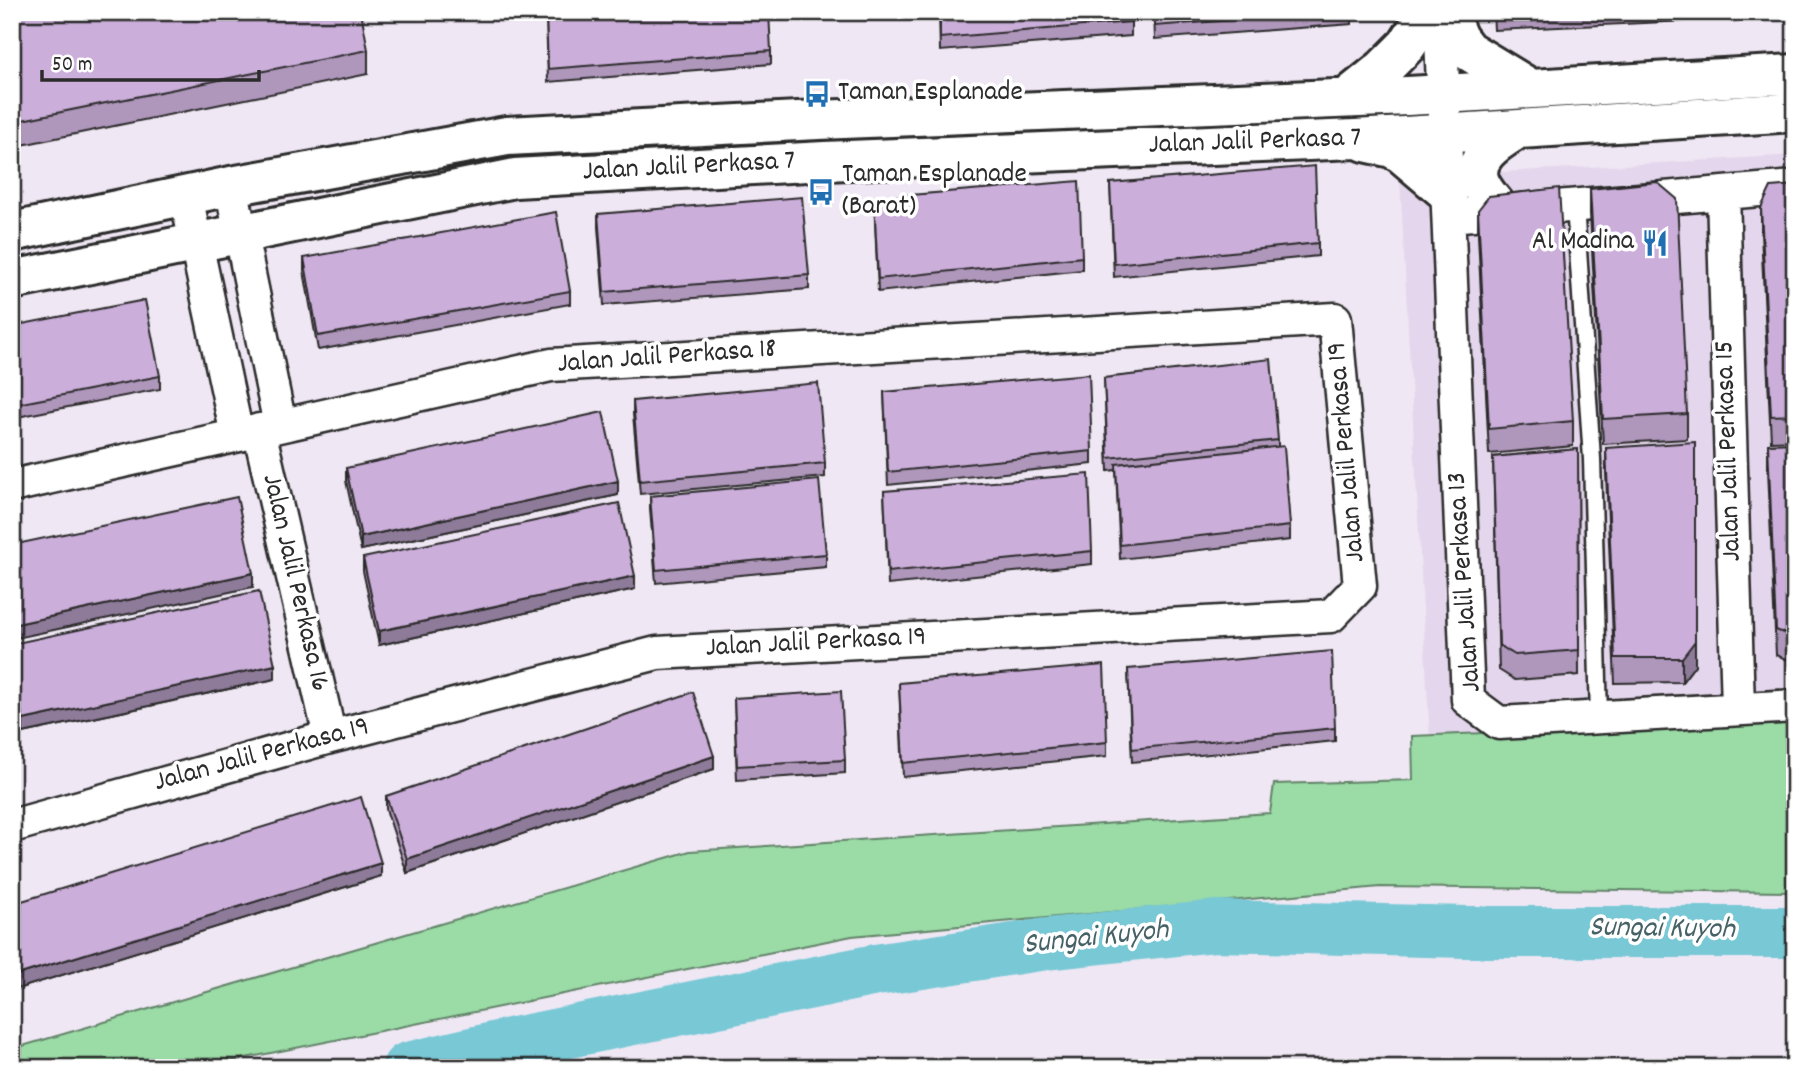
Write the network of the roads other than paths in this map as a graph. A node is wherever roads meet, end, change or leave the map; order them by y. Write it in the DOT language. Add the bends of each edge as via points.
graph roads {
  1 [pos="1427,12"];
  2 [pos="1440,12"];
  3 [pos="1447,12"];
  4 [pos="1795,74"];
  5 [pos="1531,89"];
  6 [pos="1443,94"];
  7 [pos="1347,98"];
  8 [pos="1795,112"];
  9 [pos="1518,129"];
  10 [pos="1445,133"];
  11 [pos="1355,139"];
  12 [pos="231,186"];
  13 [pos="1795,187"];
  14 [pos="1723,193"];
  15 [pos="186,196"];
  16 [pos="1448,205"];
  17 [pos="1575,205"];
  18 [pos="1501,212"];
  19 [pos="12,232"];
  20 [pos="242,234"];
  21 [pos="197,242"];
  22 [pos="12,280"];
  23 [pos="1335,319"];
  24 [pos="259,430"];
  25 [pos="12,486"];
  26 [pos="1795,706"];
  27 [pos="1738,708"];
  28 [pos="1599,717"];
  29 [pos="330,737"];
  30 [pos="12,826"];
  1 -- 7 [label="street" via="1407,45"];
  2 -- 6 [label="street, Jalan Jalil Perkasa 13"];
  3 -- 5 [label="street" via="1467,50"];
  4 -- 5 [label="street, Jalan Jalil Perkasa 7"];
  5 -- 6 [label="street, Jalan Jalil Perkasa 7"];
  6 -- 7 [label="street, Jalan Jalil Perkasa 7"];
  6 -- 10 [label="street, Jalan Jalil Perkasa 13"];
  7 -- 12 [label="street, Jalan Jalil Perkasa 7" via="507,136"];
  8 -- 9 [label="street, Jalan Jalil Perkasa 7"];
  9 -- 10 [label="street, Jalan Jalil Perkasa 7"];
  9 -- 18 [label="street" via="1489,148 1481,159 1479,178"];
  10 -- 11 [label="street, Jalan Jalil Perkasa 7"];
  10 -- 16 [label="street, Jalan Jalil Perkasa 13"];
  11 -- 16 [label="street" via="1402,154"];
  11 -- 20 [label="street, Jalan Jalil Perkasa 7" via="514,178"];
  12 -- 15 [label="street, Jalan Jalil Perkasa 7"];
  12 -- 20 [label="street, Jalan Jalil Perkasa 16"];
  13 -- 14 [label="street"];
  14 -- 17 [label="street"];
  14 -- 27 [label="street, Jalan Jalil Perkasa 15"];
  15 -- 19 [label="street, Jalan Jalil Perkasa 7"];
  15 -- 21 [label="street, Jalan Jalil Perkasa 16"];
  16 -- 18 [label="street"];
  16 -- 28 [label="street, Jalan Jalil Perkasa 13" via="1468,700 1499,723"];
  17 -- 18 [label="street"];
  17 -- 28 [label="lane" via="1592,459"];
  20 -- 21 [label="street, Jalan Jalil Perkasa 7"];
  20 -- 24 [label="street, Jalan Jalil Perkasa 16" via="264,351"];
  21 -- 22 [label="street, Jalan Jalil Perkasa 7"];
  21 -- 24 [label="street, Jalan Jalil Perkasa 16"];
  23 -- 24 [label="street, Jalan Jalil Perkasa 18" via="551,365"];
  23 -- 29 [label="street, Jalan Jalil Perkasa 19" via="1360,586 1331,616 657,653"];
  24 -- 25 [label="street, Jalan Jalil Perkasa 18"];
  24 -- 29 [label="street, Jalan Jalil Perkasa 16"];
  26 -- 27 [label="street, Jalan Jalil Perkasa 13"];
  27 -- 28 [label="street, Jalan Jalil Perkasa 13"];
  29 -- 30 [label="street, Jalan Jalil Perkasa 19"];
}
